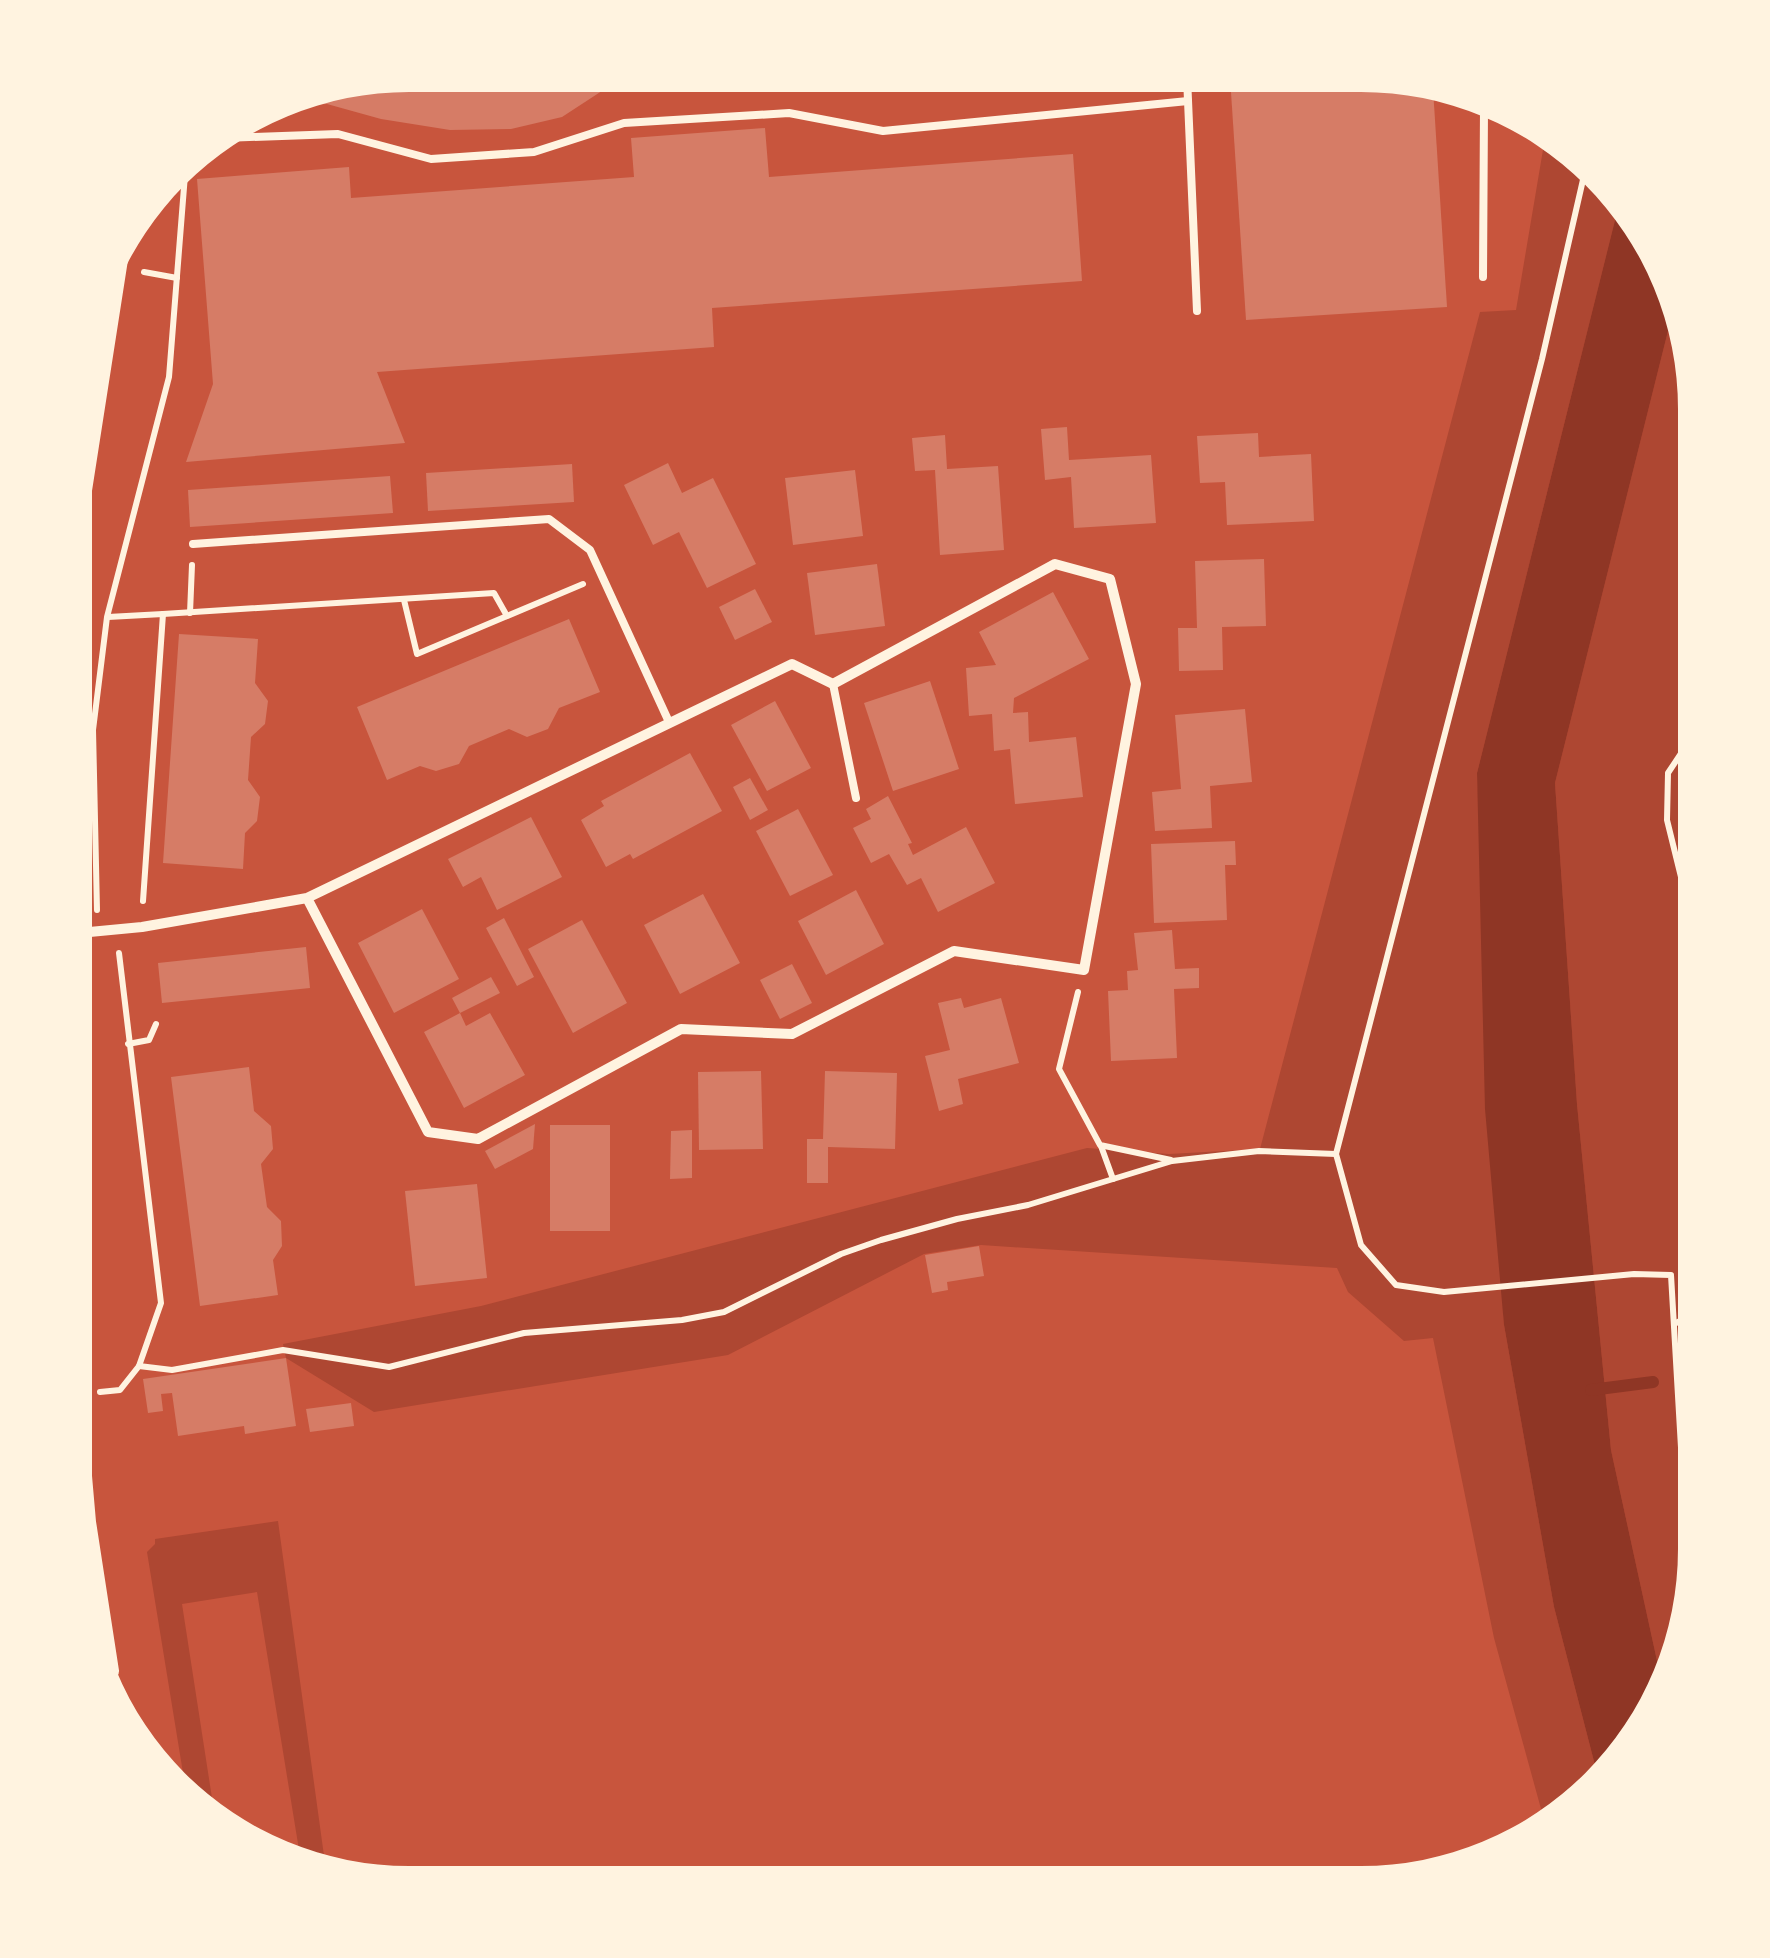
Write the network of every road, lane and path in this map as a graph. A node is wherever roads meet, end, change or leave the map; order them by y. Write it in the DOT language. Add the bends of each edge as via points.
graph roads {
  1 [pos="1188,92"];
  2 [pos="1188,102"];
  3 [pos="1484,118"];
  4 [pos="248,137"];
  5 [pos="1583,183"];
  6 [pos="184,187"];
  7 [pos="1483,276"];
  8 [pos="114,295"];
  9 [pos="1198,311"];
  10 [pos="98,351"];
  11 [pos="106,352"];
  12 [pos="92,433"];
  13 [pos="193,544"];
  14 [pos="602,575"];
  15 [pos="404,600"];
  16 [pos="190,612"];
  17 [pos="162,614"];
  18 [pos="506,616"];
  19 [pos="107,617"];
  20 [pos="832,684"];
  21 [pos="669,722"];
  22 [pos="1677,759"];
  23 [pos="856,798"];
  24 [pos="1677,861"];
  25 [pos="307,898"];
  26 [pos="142,927"];
  27 [pos="117,930"];
  28 [pos="98,931"];
  29 [pos="92,932"];
  30 [pos="1084,970"];
  31 [pos="156,1024"];
  32 [pos="128,1044"];
  33 [pos="1100,1144"];
  34 [pos="1336,1154"];
  35 [pos="1172,1161"];
  36 [pos="1113,1179"];
  37 [pos="1676,1324"];
  38 [pos="1677,1344"];
  39 [pos="139,1366"];
  40 [pos="93,1393"];
  41 [pos="93,1562"];
  42 [pos="103,1625"];
  1 -- 2 [label="lane"];
  2 -- 4 [label="lane" via="883,132 788,113 624,123 534,152 431,158 338,134"];
  2 -- 9 [label="lane"];
  3 -- 7 [label="lane"];
  5 -- 34 [label="path"];
  6 -- 19 [label="path" via="170,377"];
  8 -- 11 [label="street"];
  10 -- 11 [label="street"];
  11 -- 12 [label="street"];
  13 -- 14 [label="lane" via="548,518 590,550"];
  13 -- 16 [label="path"];
  14 -- 18 [label="path"];
  14 -- 21 [label="lane"];
  15 -- 16 [label="path"];
  15 -- 18 [label="path" via="494,593"];
  15 -- 18 [label="path" via="417,654"];
  16 -- 17 [label="path"];
  17 -- 19 [label="path"];
  17 -- 26 [label="path"];
  19 -- 28 [label="path" via="93,730"];
  20 -- 21 [label="street" via="792,664"];
  20 -- 23 [label="lane"];
  20 -- 30 [label="street" via="1055,564 1110,578 1136,684"];
  21 -- 25 [label="street"];
  22 -- 24 [label="path" via="1668,772 1667,820"];
  25 -- 26 [label="street"];
  25 -- 30 [label="street" via="428,1132 478,1139 681,1029 792,1034 954,951"];
  26 -- 27 [label="street"];
  27 -- 28 [label="street"];
  27 -- 32 [label="path"];
  28 -- 29 [label="street"];
  30 -- 33 [label="path" via="1060,1070"];
  31 -- 32 [label="path" via="149,1040"];
  32 -- 39 [label="path" via="161,1303"];
  33 -- 35 [label="path"];
  33 -- 36 [label="path"];
  34 -- 35 [label="path" via="1259,1151"];
  34 -- 37 [label="path" via="1361,1246 1396,1285 1444,1292 1670,1275"];
  35 -- 36 [label="path"];
  36 -- 39 [label="path" via="881,1240 724,1312 524,1333 388,1366 283,1350 172,1370"];
  37 -- 38 [label="path"];
  39 -- 40 [label="path" via="120,1390"];
  41 -- 42 [label="street"];
}
